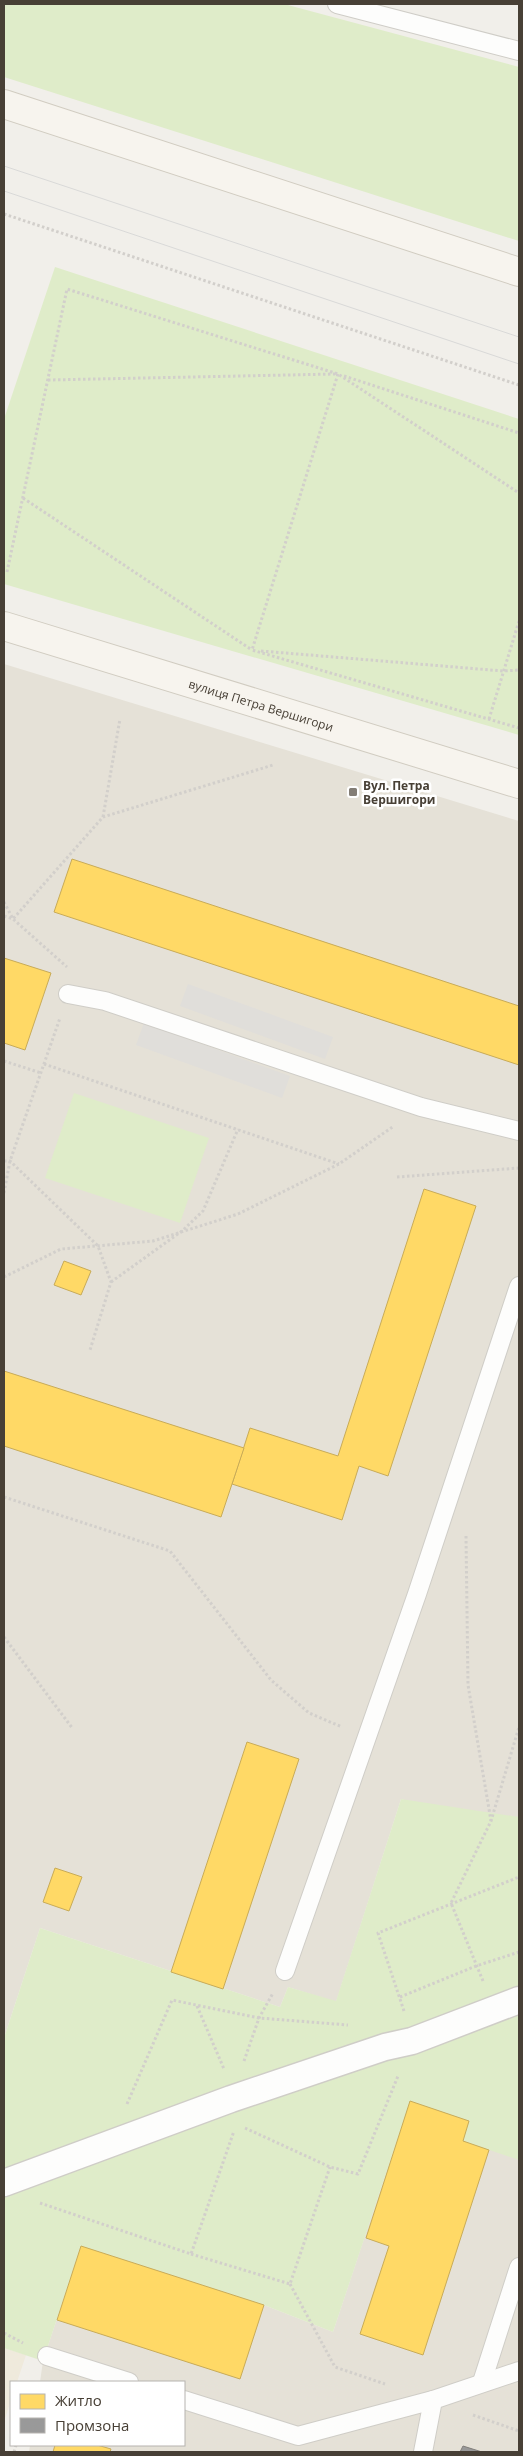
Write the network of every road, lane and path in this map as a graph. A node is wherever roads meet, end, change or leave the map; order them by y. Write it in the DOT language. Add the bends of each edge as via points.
graph roads {
  1 [pos="337,4"];
  2 [pos="519,51"];
  3 [pos="4,104"];
  4 [pos="4,214"];
  5 [pos="519,272"];
  6 [pos="338,374"];
  7 [pos="48,380"];
  8 [pos="519,385"];
  9 [pos="519,433"];
  10 [pos="519,493"];
  11 [pos="23,498"];
  12 [pos="7,572"];
  13 [pos="519,621"];
  14 [pos="4,626"];
  15 [pos="252,650"];
  16 [pos="519,670"];
  17 [pos="503,671"];
  18 [pos="120,719"];
  19 [pos="489,719"];
  20 [pos="519,728"];
  21 [pos="272,765"];
  22 [pos="519,784"];
  23 [pos="103,818"];
  24 [pos="4,902"];
  25 [pos="4,916"];
  26 [pos="13,919"];
  27 [pos="70,970"];
  28 [pos="68,994"];
  29 [pos="4,1062"];
  30 [pos="44,1064"];
  31 [pos="41,1073"];
  32 [pos="421,1107"];
  33 [pos="238,1129"];
  34 [pos="519,1131"];
  35 [pos="4,1161"];
  36 [pos="10,1161"];
  37 [pos="339,1164"];
  38 [pos="519,1168"];
  39 [pos="396,1177"];
  40 [pos="4,1193"];
  41 [pos="182,1231"];
  42 [pos="98,1246"];
  43 [pos="4,1277"];
  44 [pos="111,1282"];
  45 [pos="519,1286"];
  46 [pos="90,1350"];
  47 [pos="4,1497"];
  48 [pos="466,1529"];
  49 [pos="4,1637"];
  50 [pos="519,1727"];
  51 [pos="73,1729"];
  52 [pos="367,1737"];
  53 [pos="491,1821"];
  54 [pos="519,1877"];
  55 [pos="451,1903"];
  56 [pos="519,1952"];
  57 [pos="476,1966"];
  58 [pos="285,1971"];
  59 [pos="400,1997"];
  60 [pos="519,2000"];
  61 [pos="197,2006"];
  62 [pos="494,2010"];
  63 [pos="260,2018"];
  64 [pos="352,2026"];
  65 [pos="412,2041"];
  66 [pos="232,2094"];
  67 [pos="109,2146"];
  68 [pos="330,2167"];
  69 [pos="4,2183"];
  70 [pos="32,2200"];
  71 [pos="191,2254"];
  72 [pos="519,2267"];
  73 [pos="290,2284"];
  74 [pos="47,2356"];
  75 [pos="519,2371"];
  76 [pos="126,2381"];
  77 [pos="482,2382"];
  78 [pos="388,2385"];
  79 [pos="185,2400"];
  80 [pos="433,2400"];
  81 [pos="422,2452"];
  1 -- 2 [label="lane"];
  3 -- 5 [label="main road"];
  4 -- 8 [label="path"];
  6 -- 7 [label="path"];
  6 -- 7 [label="path" via="67,289"];
  6 -- 9 [label="path"];
  6 -- 10 [label="path"];
  6 -- 15 [label="path"];
  7 -- 11 [label="path"];
  11 -- 12 [label="path"];
  11 -- 15 [label="path"];
  13 -- 17 [label="path"];
  14 -- 22 [label="main road, вулиця Петра Вершигори"];
  15 -- 17 [label="path"];
  15 -- 19 [label="path"];
  16 -- 17 [label="path"];
  17 -- 19 [label="path"];
  18 -- 23 [label="path"];
  19 -- 20 [label="path"];
  21 -- 23 [label="path"];
  23 -- 26 [label="path"];
  24 -- 26 [label="path"];
  25 -- 26 [label="path"];
  26 -- 27 [label="path"];
  28 -- 30 [label="path"];
  28 -- 32 [label="lane" via="105,1001"];
  29 -- 31 [label="path"];
  30 -- 31 [label="path"];
  30 -- 33 [label="path"];
  31 -- 36 [label="path"];
  32 -- 34 [label="lane"];
  32 -- 37 [label="path"];
  33 -- 37 [label="path"];
  33 -- 41 [label="path" via="203,1211"];
  35 -- 36 [label="path"];
  36 -- 40 [label="path"];
  36 -- 42 [label="path"];
  37 -- 41 [label="path" via="238,1214"];
  38 -- 39 [label="path"];
  41 -- 42 [label="path" via="153,1241"];
  41 -- 44 [label="path"];
  42 -- 43 [label="path" via="61,1249"];
  42 -- 44 [label="path"];
  44 -- 46 [label="path"];
  45 -- 52 [label="lane"];
  47 -- 52 [label="path" via="170,1551 271,1680 309,1713"];
  48 -- 53 [label="path" via="468,1685"];
  49 -- 51 [label="path"];
  50 -- 53 [label="path"];
  52 -- 58 [label="lane"];
  53 -- 55 [label="path"];
  54 -- 55 [label="path"];
  55 -- 57 [label="path"];
  55 -- 59 [label="path" via="378,1933"];
  56 -- 57 [label="path"];
  57 -- 59 [label="path"];
  57 -- 62 [label="path"];
  58 -- 63 [label="path"];
  59 -- 65 [label="path"];
  60 -- 62 [label="street"];
  61 -- 63 [label="path"];
  61 -- 66 [label="path"];
  61 -- 67 [label="path" via="172,2000"];
  62 -- 65 [label="street"];
  63 -- 64 [label="path"];
  63 -- 66 [label="path"];
  65 -- 66 [label="street"];
  65 -- 68 [label="path" via="358,2174"];
  66 -- 67 [label="street"];
  67 -- 69 [label="street"];
  68 -- 71 [label="path" via="237,2124"];
  68 -- 73 [label="path"];
  70 -- 71 [label="path"];
  71 -- 73 [label="path"];
  72 -- 77 [label="lane"];
  73 -- 78 [label="path" via="335,2367"];
  74 -- 76 [label="lane"];
  75 -- 77 [label="lane"];
  77 -- 80 [label="lane"];
  79 -- 80 [label="lane" via="298,2436"];
  80 -- 81 [label="lane"];
}
